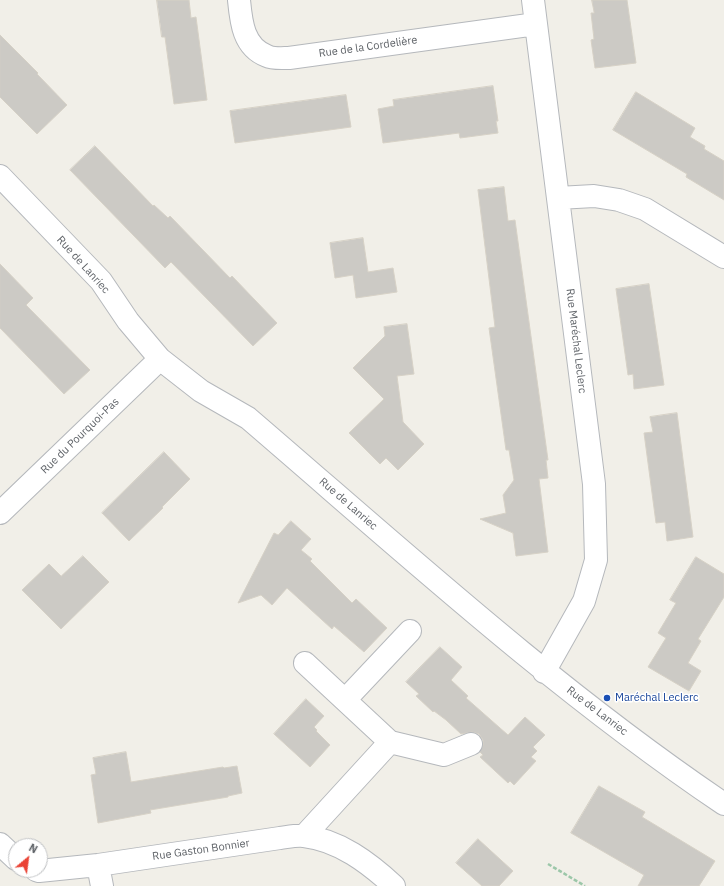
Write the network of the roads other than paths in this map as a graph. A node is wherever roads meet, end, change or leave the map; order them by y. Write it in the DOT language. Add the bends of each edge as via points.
graph roads {
  1 [pos="239,0"];
  2 [pos="533,0"];
  3 [pos="536,24"];
  4 [pos="0,176"];
  5 [pos="558,198"];
  6 [pos="724,256"];
  7 [pos="160,359"];
  8 [pos="0,513"];
  9 [pos="410,631"];
  10 [pos="305,662"];
  11 [pos="544,672"];
  12 [pos="345,700"];
  13 [pos="390,742"];
  14 [pos="471,744"];
  15 [pos="724,804"];
  16 [pos="304,836"];
  17 [pos="0,844"];
  18 [pos="8,852"];
  19 [pos="98,865"];
  20 [pos="48,870"];
  21 [pos="102,886"];
  22 [pos="394,886"];
  1 -- 3 [label="street, Rue de la Cordelière" via="242,26 247,38 254,48 267,57 289,58"];
  2 -- 3 [label="street, Rue Maréchal Leclerc"];
  3 -- 5 [label="street, Rue Maréchal Leclerc"];
  4 -- 7 [label="street, Rue de Lanriec" via="101,281 128,321"];
  5 -- 6 [label="street" via="594,196 619,200 645,209"];
  5 -- 11 [label="street, Rue Maréchal Leclerc" via="594,484 596,560 584,601"];
  7 -- 8 [label="street, Rue du Pourquoi-Pas"];
  7 -- 11 [label="street, Rue de Lanriec" via="201,391 248,418"];
  9 -- 12 [label="street"];
  10 -- 12 [label="street"];
  11 -- 15 [label="street, Rue de Lanriec" via="672,770"];
  12 -- 13 [label="street"];
  13 -- 14 [label="street" via="444,755"];
  13 -- 16 [label="street"];
  16 -- 19 [label="street, Rue Gaston Bonnier"];
  16 -- 22 [label="street, Rue Gaston Bonnier" via="337,844 375,868"];
  17 -- 18 [label="street"];
  19 -- 20 [label="street, Rue Gaston Bonnier"];
  19 -- 21 [label="street"];
}
